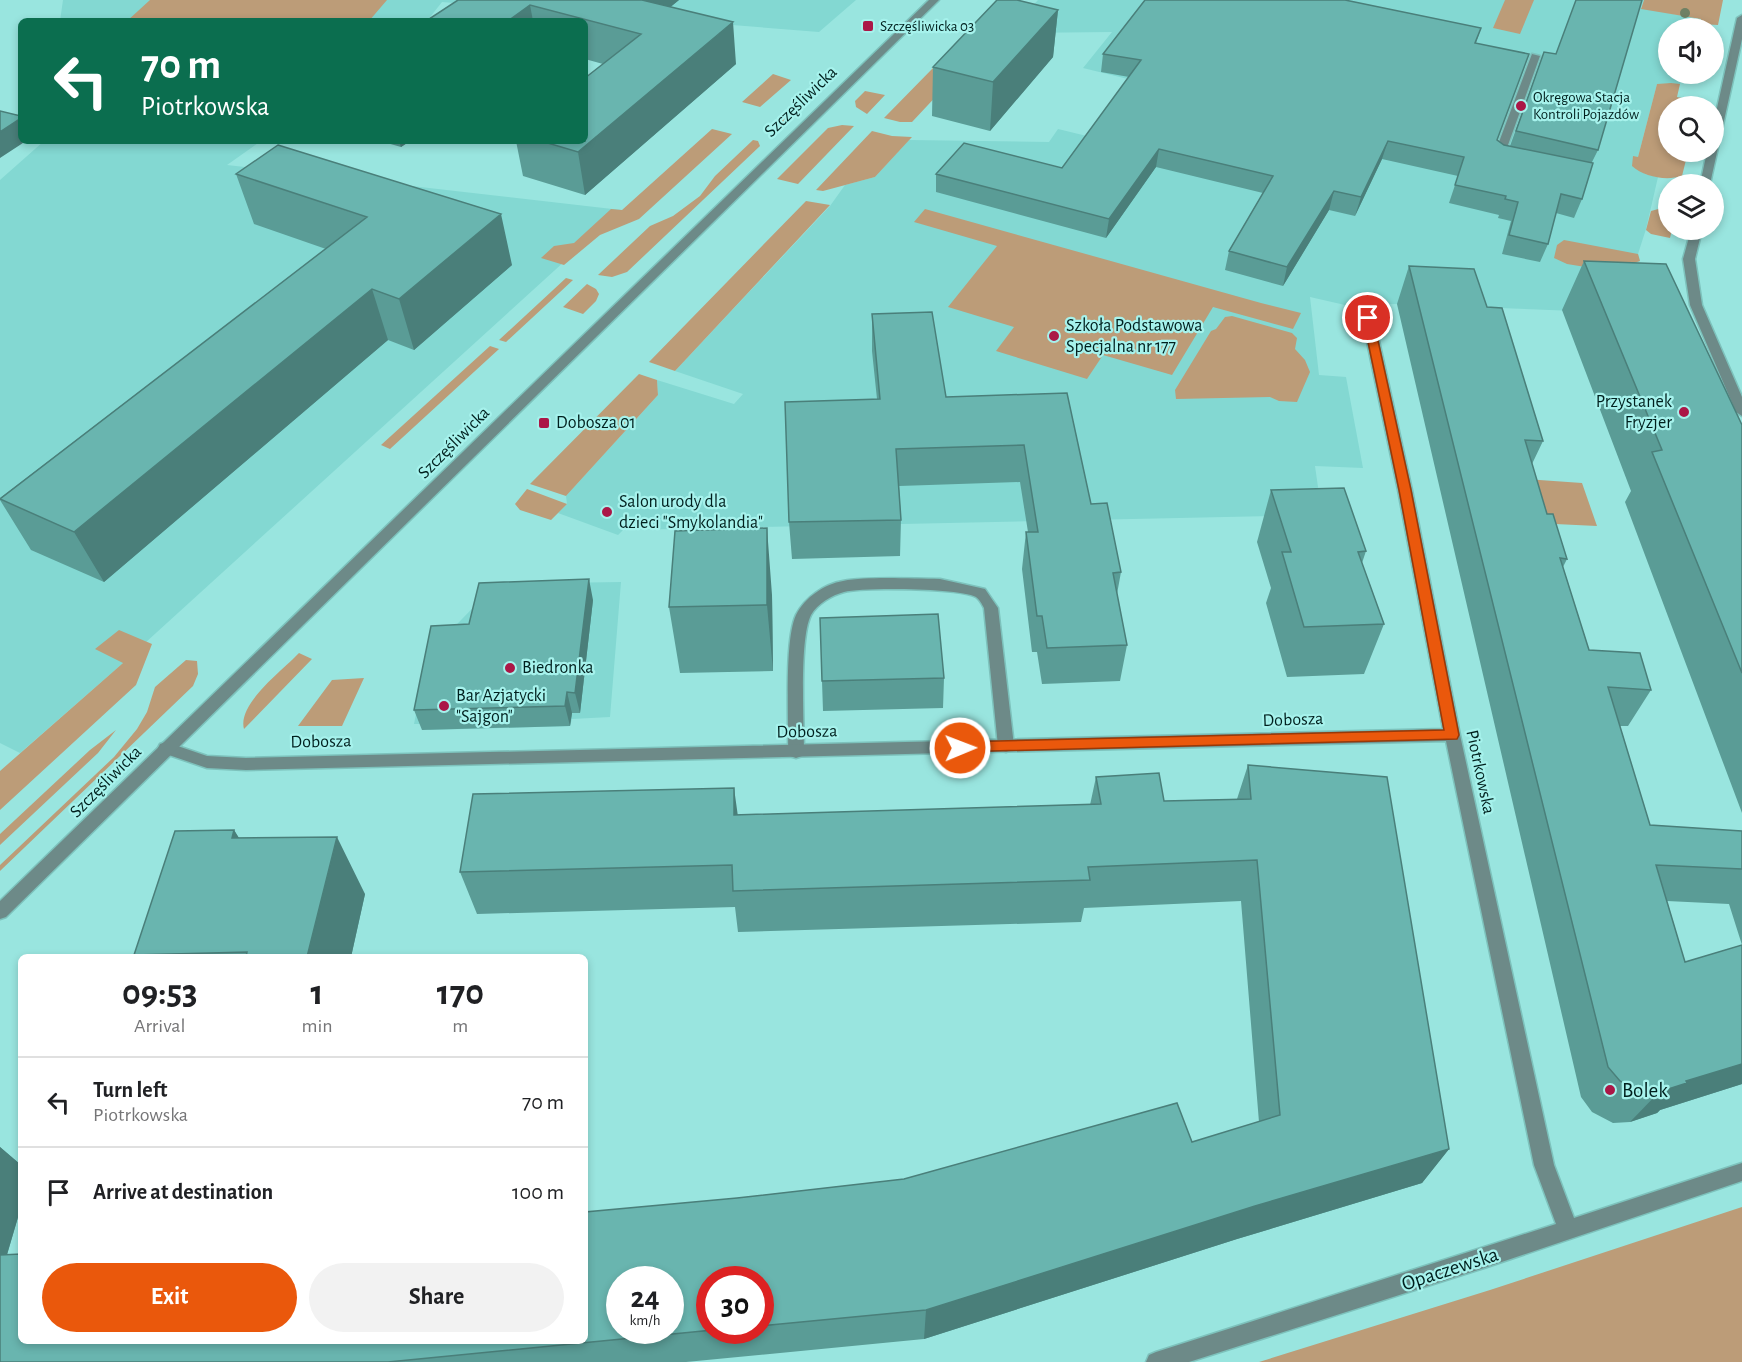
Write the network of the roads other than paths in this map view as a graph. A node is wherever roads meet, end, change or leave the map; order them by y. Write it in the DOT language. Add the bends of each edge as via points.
graph roads {
  1 [pos="934,0"];
  2 [pos="1742,18"];
  3 [pos="1535,56"];
  4 [pos="1724,100"];
  5 [pos="1519,162"];
  6 [pos="1694,240"];
  7 [pos="1368,318"];
  8 [pos="1742,412"];
  9 [pos="1452,735"];
  10 [pos="1006,746"];
  11 [pos="166,748"];
  12 [pos="796,752"];
  13 [pos="0,912"];
  14 [pos="1742,1172"];
  15 [pos="1568,1230"];
  16 [pos="1156,1362"];
  1 -- 11 [label="street, Szczęśliwicka"];
  2 -- 4 [label="street"];
  3 -- 5 [label="street" via="1498,158"];
  6 -- 8 [label="street" via="1689,259 1696,305"];
  7 -- 9 [label="street, Piotrkowska"];
  9 -- 10 [label="street, Dobosza"];
  9 -- 15 [label="street, Piotrkowska" via="1544,1165"];
  10 -- 12 [label="street, Dobosza"];
  10 -- 12 [label="street" via="991,608 980,593 940,584 844,586 824,594 803,616 798,637"];
  11 -- 12 [label="street, Dobosza" via="213,763"];
  11 -- 13 [label="street, Szczęśliwicka"];
  14 -- 15 [label="street, Opaczewska"];
  15 -- 16 [label="street, Opaczewska"];
}
